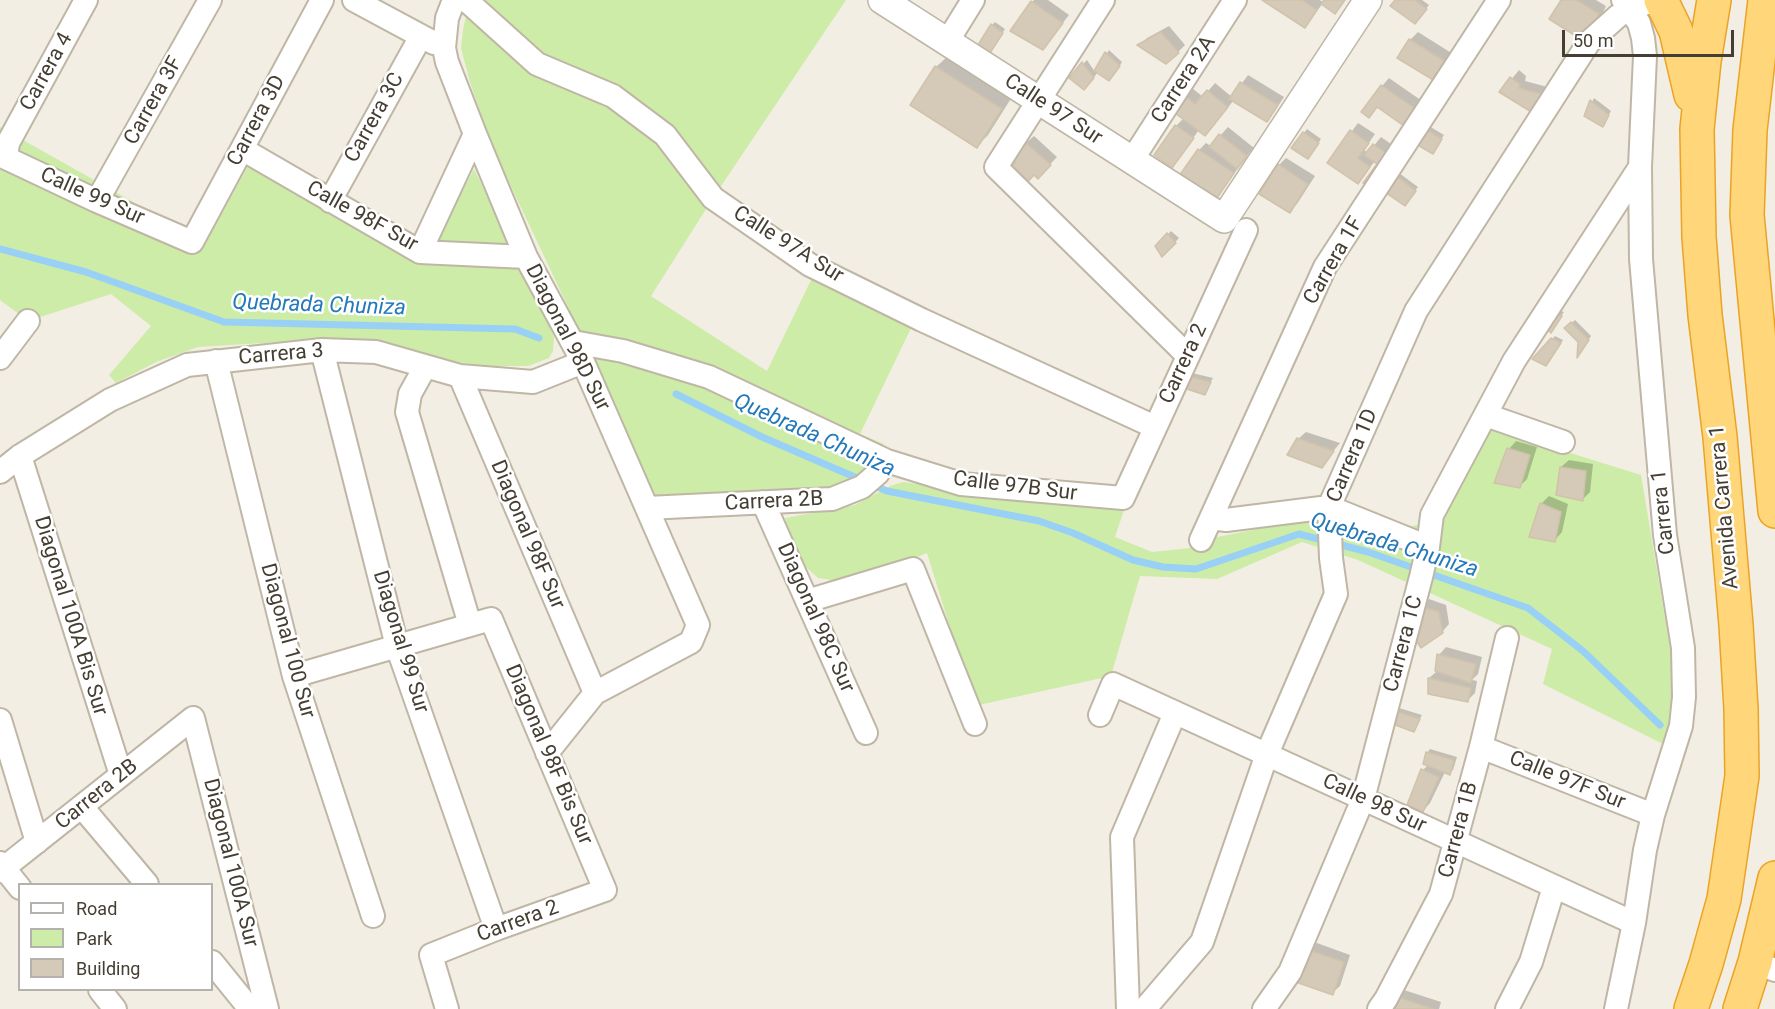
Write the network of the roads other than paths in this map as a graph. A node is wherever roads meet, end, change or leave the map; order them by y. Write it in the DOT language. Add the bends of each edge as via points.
graph roads {
  1 [pos="86,0"];
  2 [pos="210,0"];
  3 [pos="322,0"];
  4 [pos="354,0"];
  5 [pos="454,0"];
  6 [pos="466,0"];
  7 [pos="882,0"];
  8 [pos="973,0"];
  9 [pos="1103,0"];
  10 [pos="1235,0"];
  11 [pos="1368,0"];
  12 [pos="1499,0"];
  13 [pos="1714,0"];
  14 [pos="1766,0"];
  15 [pos="1662,1"];
  16 [pos="1627,5"];
  17 [pos="421,36"];
  18 [pos="947,42"];
  19 [pos="444,48"];
  20 [pos="1039,100"];
  21 [pos="1697,129"];
  22 [pos="474,134"];
  23 [pos="242,149"];
  24 [pos="5,155"];
  25 [pos="1132,160"];
  26 [pos="1640,167"];
  27 [pos="97,201"];
  28 [pos="330,201"];
  29 [pos="1235,225"];
  30 [pos="192,242"];
  31 [pos="420,252"];
  32 [pos="526,258"];
  33 [pos="28,321"];
  34 [pos="573,342"];
  35 [pos="322,350"];
  36 [pos="1188,356"];
  37 [pos="0,358"];
  38 [pos="216,361"];
  39 [pos="583,362"];
  40 [pos="425,367"];
  41 [pos="459,376"];
  42 [pos="1486,416"];
  43 [pos="1155,427"];
  44 [pos="1563,442"];
  45 [pos="20,456"];
  46 [pos="0,472"];
  47 [pos="875,474"];
  48 [pos="1123,498"];
  49 [pos="763,502"];
  50 [pos="647,508"];
  51 [pos="1775,511"];
  52 [pos="1330,517"];
  53 [pos="1211,518"];
  54 [pos="1201,540"];
  55 [pos="1424,562"];
  56 [pos="807,600"];
  57 [pos="480,622"];
  58 [pos="1507,638"];
  59 [pos="398,646"];
  60 [pos="294,676"];
  61 [pos="595,693"];
  62 [pos="1175,712"];
  63 [pos="1100,714"];
  64 [pos="193,718"];
  65 [pos="0,720"];
  66 [pos="975,724"];
  67 [pos="866,733"];
  68 [pos="1481,747"];
  69 [pos="547,753"];
  70 [pos="1267,754"];
  71 [pos="121,775"];
  72 [pos="1363,799"];
  73 [pos="82,807"];
  74 [pos="1653,815"];
  75 [pos="1455,841"];
  76 [pos="37,842"];
  77 [pos="1,867"];
  78 [pos="1775,878"];
  79 [pos="145,883"];
  80 [pos="18,886"];
  81 [pos="1554,887"];
  82 [pos="605,890"];
  83 [pos="373,916"];
  84 [pos="1634,923"];
  85 [pos="496,928"];
  86 [pos="213,964"];
  87 [pos="1765,966"];
  88 [pos="101,991"];
  89 [pos="1140,1005"];
  90 [pos="116,1009"];
  91 [pos="250,1009"];
  92 [pos="267,1009"];
  93 [pos="447,1009"];
  94 [pos="1264,1009"];
  95 [pos="1379,1009"];
  96 [pos="1508,1009"];
  97 [pos="1616,1009"];
  98 [pos="1691,1009"];
  99 [pos="1740,1009"];
  1 -- 24 [label="street, Carrera 4"];
  2 -- 27 [label="street, Carrera 3F"];
  3 -- 23 [label="street, Carrera 3D"];
  4 -- 17 [label="street"];
  5 -- 19 [label="street" via="447,18"];
  6 -- 43 [label="street, Calle 97A Sur" via="537,64 613,96 665,135 713,198 810,265"];
  7 -- 18 [label="street, Calle 97 Sur"];
  8 -- 18 [label="street"];
  9 -- 20 [label="street"];
  10 -- 25 [label="street, Carrera 2A"];
  11 -- 29 [label="street, Carrera 2"];
  12 -- 53 [label="street, Carrera 1F" via="1325,267"];
  13 -- 21 [label="highway, Avenida Carrera 1"];
  14 -- 51 [label="highway" via="1750,130 1747,216"];
  15 -- 16 [label="street, Carrera 1D"];
  15 -- 21 [label="highway" via="1678,39"];
  16 -- 26 [label="street, Carrera 1" via="1639,22 1645,56"];
  16 -- 52 [label="street, Carrera 1D" via="1589,42 1416,311"];
  17 -- 19 [label="street"];
  17 -- 28 [label="street, Carrera 3C"];
  18 -- 20 [label="street, Calle 97 Sur"];
  19 -- 22 [label="street, Diagonal 98D Sur"];
  20 -- 25 [label="street, Calle 97 Sur"];
  20 -- 36 [label="street" via="996,167"];
  21 -- 98 [label="highway, Avenida Carrera 1" via="1699,237 1736,625 1742,776 1724,899"];
  22 -- 31 [label="street"];
  22 -- 32 [label="street, Diagonal 98D Sur"];
  23 -- 28 [label="street, Calle 98F Sur"];
  23 -- 30 [label="street, Carrera 3D"];
  24 -- 27 [label="street, Calle 99 Sur"];
  25 -- 29 [label="street, Calle 97 Sur"];
  26 -- 42 [label="street, Carrera 1C" via="1514,361"];
  26 -- 74 [label="street, Carrera 1" via="1641,259 1665,536 1683,648 1684,697 1681,726"];
  27 -- 30 [label="street, Calle 99 Sur"];
  28 -- 31 [label="street, Calle 98F Sur"];
  29 -- 36 [label="street, Carrera 2"];
  31 -- 32 [label="street, Calle 98F Sur"];
  32 -- 34 [label="street, Diagonal 98D Sur"];
  33 -- 37 [label="street"];
  34 -- 39 [label="street, Diagonal 98D Sur"];
  34 -- 47 [label="street, Calle 97B Sur" via="623,351 709,377"];
  35 -- 38 [label="street, Carrera 3"];
  35 -- 40 [label="street, Carrera 3" via="376,352"];
  35 -- 59 [label="street, Diagonal 99 Sur"];
  36 -- 43 [label="street, Carrera 2"];
  38 -- 45 [label="street, Carrera 3" via="187,365 110,400"];
  38 -- 60 [label="street, Diagonal 100 Sur"];
  39 -- 41 [label="street, Carrera 3" via="533,382"];
  39 -- 50 [label="street, Diagonal 98D Sur"];
  40 -- 41 [label="street, Carrera 3"];
  40 -- 57 [label="street, Diagonal 98F Bis Sur" via="410,394 407,412"];
  41 -- 61 [label="street, Diagonal 98F Sur"];
  42 -- 44 [label="street"];
  42 -- 55 [label="street, Carrera 1C" via="1432,515"];
  43 -- 48 [label="street, Carrera 2"];
  45 -- 46 [label="street, Carrera 3"];
  45 -- 71 [label="street, Diagonal 100A Bis Sur"];
  47 -- 48 [label="street, Calle 97B Sur"];
  47 -- 49 [label="street, Carrera 2B" via="831,500"];
  49 -- 50 [label="street, Carrera 2B"];
  49 -- 56 [label="street, Diagonal 98C Sur"];
  50 -- 61 [label="street, Diagonal 98D Sur" via="698,625 691,642"];
  52 -- 53 [label="street"];
  52 -- 55 [label="street"];
  52 -- 70 [label="street, Carrera 1D" via="1336,594"];
  53 -- 54 [label="street, Carrera 1F"];
  55 -- 72 [label="street, Carrera 1C"];
  56 -- 66 [label="street" via="912,568"];
  56 -- 67 [label="street, Diagonal 98C Sur"];
  57 -- 59 [label="street"];
  57 -- 69 [label="street, Diagonal 98F Bis Sur"];
  58 -- 68 [label="street, Carrera 1B"];
  59 -- 60 [label="street"];
  59 -- 85 [label="street, Diagonal 99 Sur"];
  60 -- 83 [label="street, Diagonal 100 Sur"];
  61 -- 69 [label="street"];
  62 -- 63 [label="street, Calle 98 Sur" via="1113,684"];
  62 -- 70 [label="street, Calle 98 Sur"];
  62 -- 89 [label="street" via="1122,837"];
  64 -- 71 [label="street, Carrera 2B"];
  64 -- 92 [label="street, Diagonal 100A Sur"];
  65 -- 76 [label="street"];
  68 -- 74 [label="street, Calle 97F Sur"];
  68 -- 75 [label="street, Carrera 1B"];
  69 -- 82 [label="street, Diagonal 98F Bis Sur"];
  70 -- 72 [label="street, Calle 98 Sur"];
  70 -- 89 [label="street, Carrera 1D" via="1202,942"];
  71 -- 73 [label="street, Carrera 2B"];
  72 -- 75 [label="street, Calle 98 Sur"];
  72 -- 94 [label="street, Carrera 1C" via="1290,972"];
  73 -- 76 [label="street, Carrera 2B"];
  73 -- 79 [label="street"];
  74 -- 84 [label="street, Carrera 1"];
  75 -- 81 [label="street, Calle 98 Sur"];
  75 -- 95 [label="street, Carrera 1B" via="1441,894"];
  76 -- 77 [label="street, Carrera 2B"];
  77 -- 80 [label="street"];
  78 -- 87 [label="highway"];
  81 -- 84 [label="street, Calle 98 Sur"];
  81 -- 96 [label="street" via="1531,962"];
  82 -- 85 [label="street, Carrera 2"];
  84 -- 97 [label="street, Carrera 1"];
  85 -- 93 [label="street, Carrera 2" via="431,955"];
  86 -- 91 [label="street"];
  87 -- 99 [label="highway"];
  88 -- 90 [label="street"];
}
